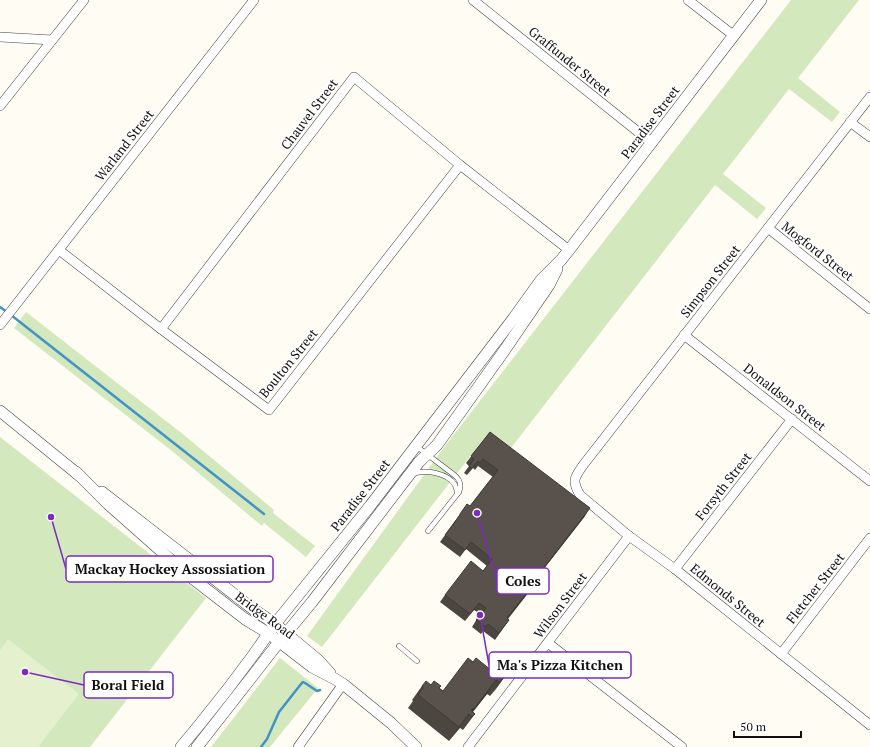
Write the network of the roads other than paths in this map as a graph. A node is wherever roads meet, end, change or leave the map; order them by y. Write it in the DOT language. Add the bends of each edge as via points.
graph roads {
  1 [pos="84,0"];
  2 [pos="253,0"];
  3 [pos="473,0"];
  4 [pos="688,0"];
  5 [pos="761,0"];
  6 [pos="733,35"];
  7 [pos="0,37"];
  8 [pos="52,40"];
  9 [pos="870,97"];
  10 [pos="0,106"];
  11 [pos="850,122"];
  12 [pos="870,137"];
  13 [pos="652,143"];
  14 [pos="460,165"];
  15 [pos="768,228"];
  16 [pos="59,250"];
  17 [pos="569,250"];
  18 [pos="561,260"];
  19 [pos="870,309"];
  20 [pos="2,322"];
  21 [pos="161,329"];
  22 [pos="684,335"];
  23 [pos="0,411"];
  24 [pos="792,419"];
  25 [pos="416,446"];
  26 [pos="427,454"];
  27 [pos="76,472"];
  28 [pos="408,476"];
  29 [pos="870,481"];
  30 [pos="574,482"];
  31 [pos="457,494"];
  32 [pos="428,531"];
  33 [pos="629,536"];
  34 [pos="870,538"];
  35 [pos="675,569"];
  36 [pos="274,624"];
  37 [pos="268,633"];
  38 [pos="282,638"];
  39 [pos="548,643"];
  40 [pos="399,646"];
  41 [pos="781,654"];
  42 [pos="417,661"];
  43 [pos="339,682"];
  44 [pos="870,725"];
  45 [pos="181,747"];
  46 [pos="197,747"];
  47 [pos="298,747"];
  48 [pos="416,747"];
  49 [pos="468,747"];
  50 [pos="682,747"];
  1 -- 8 [label="street"];
  2 -- 16 [label="street, Warland Street"];
  3 -- 13 [label="street, Graffunder Street"];
  4 -- 6 [label="street"];
  5 -- 6 [label="street, Paradise Street"];
  6 -- 13 [label="street, Paradise Street"];
  7 -- 8 [label="street"];
  8 -- 10 [label="street"];
  9 -- 11 [label="street, Simpson Street"];
  11 -- 12 [label="street"];
  11 -- 15 [label="street, Simpson Street"];
  13 -- 17 [label="street, Paradise Street"];
  14 -- 17 [label="street, Chauvel Street"];
  14 -- 21 [label="street, Boulton Street" via="268,410"];
  14 -- 21 [label="street, Chauvel Street" via="354,77"];
  15 -- 19 [label="street, Mogford Street"];
  15 -- 22 [label="street, Simpson Street"];
  16 -- 20 [label="street, Warland Street"];
  16 -- 21 [label="street, Boulton Street"];
  17 -- 18 [label="street, Paradise Street"];
  18 -- 25 [label="street, Paradise Street" via="541,280"];
  18 -- 26 [label="street, Paradise Street" via="549,285 504,351 437,445"];
  22 -- 24 [label="street, Donaldson Street"];
  22 -- 30 [label="street, Simpson Street" via="578,472"];
  23 -- 27 [label="street, Bridge Road"];
  24 -- 29 [label="street, Donaldson Street"];
  24 -- 35 [label="street, Forsyth Street"];
  25 -- 26 [label="lane"];
  25 -- 36 [label="street, Paradise Street"];
  26 -- 28 [label="street, Paradise Street"];
  26 -- 31 [label="lane" via="457,477 461,487"];
  27 -- 36 [label="street, Bridge Road"];
  27 -- 37 [label="street, Bridge Road" via="188,575 245,619"];
  28 -- 31 [label="lane" via="421,471 436,473 450,479"];
  28 -- 38 [label="street, Paradise Street"];
  30 -- 33 [label="street, Edmonds Street" via="580,495"];
  31 -- 32 [label="lane"];
  33 -- 35 [label="street, Edmonds Street"];
  33 -- 39 [label="street, Wilson Street"];
  34 -- 41 [label="street, Fletcher Street"];
  35 -- 41 [label="street, Edmonds Street"];
  36 -- 37 [label="street, Paradise Street"];
  36 -- 38 [label="street, Bridge Road"];
  37 -- 38 [label="street, Bridge Road"];
  37 -- 45 [label="street, Paradise Street" via="232,684"];
  38 -- 43 [label="street, Bridge Road" via="312,667"];
  38 -- 46 [label="street, Paradise Street"];
  39 -- 49 [label="street, Wilson Street"];
  39 -- 50 [label="street"];
  40 -- 42 [label="lane"];
  41 -- 44 [label="street, Edmonds Street"];
  43 -- 47 [label="street"];
  43 -- 48 [label="street, Bridge Road" via="386,719"];
}
